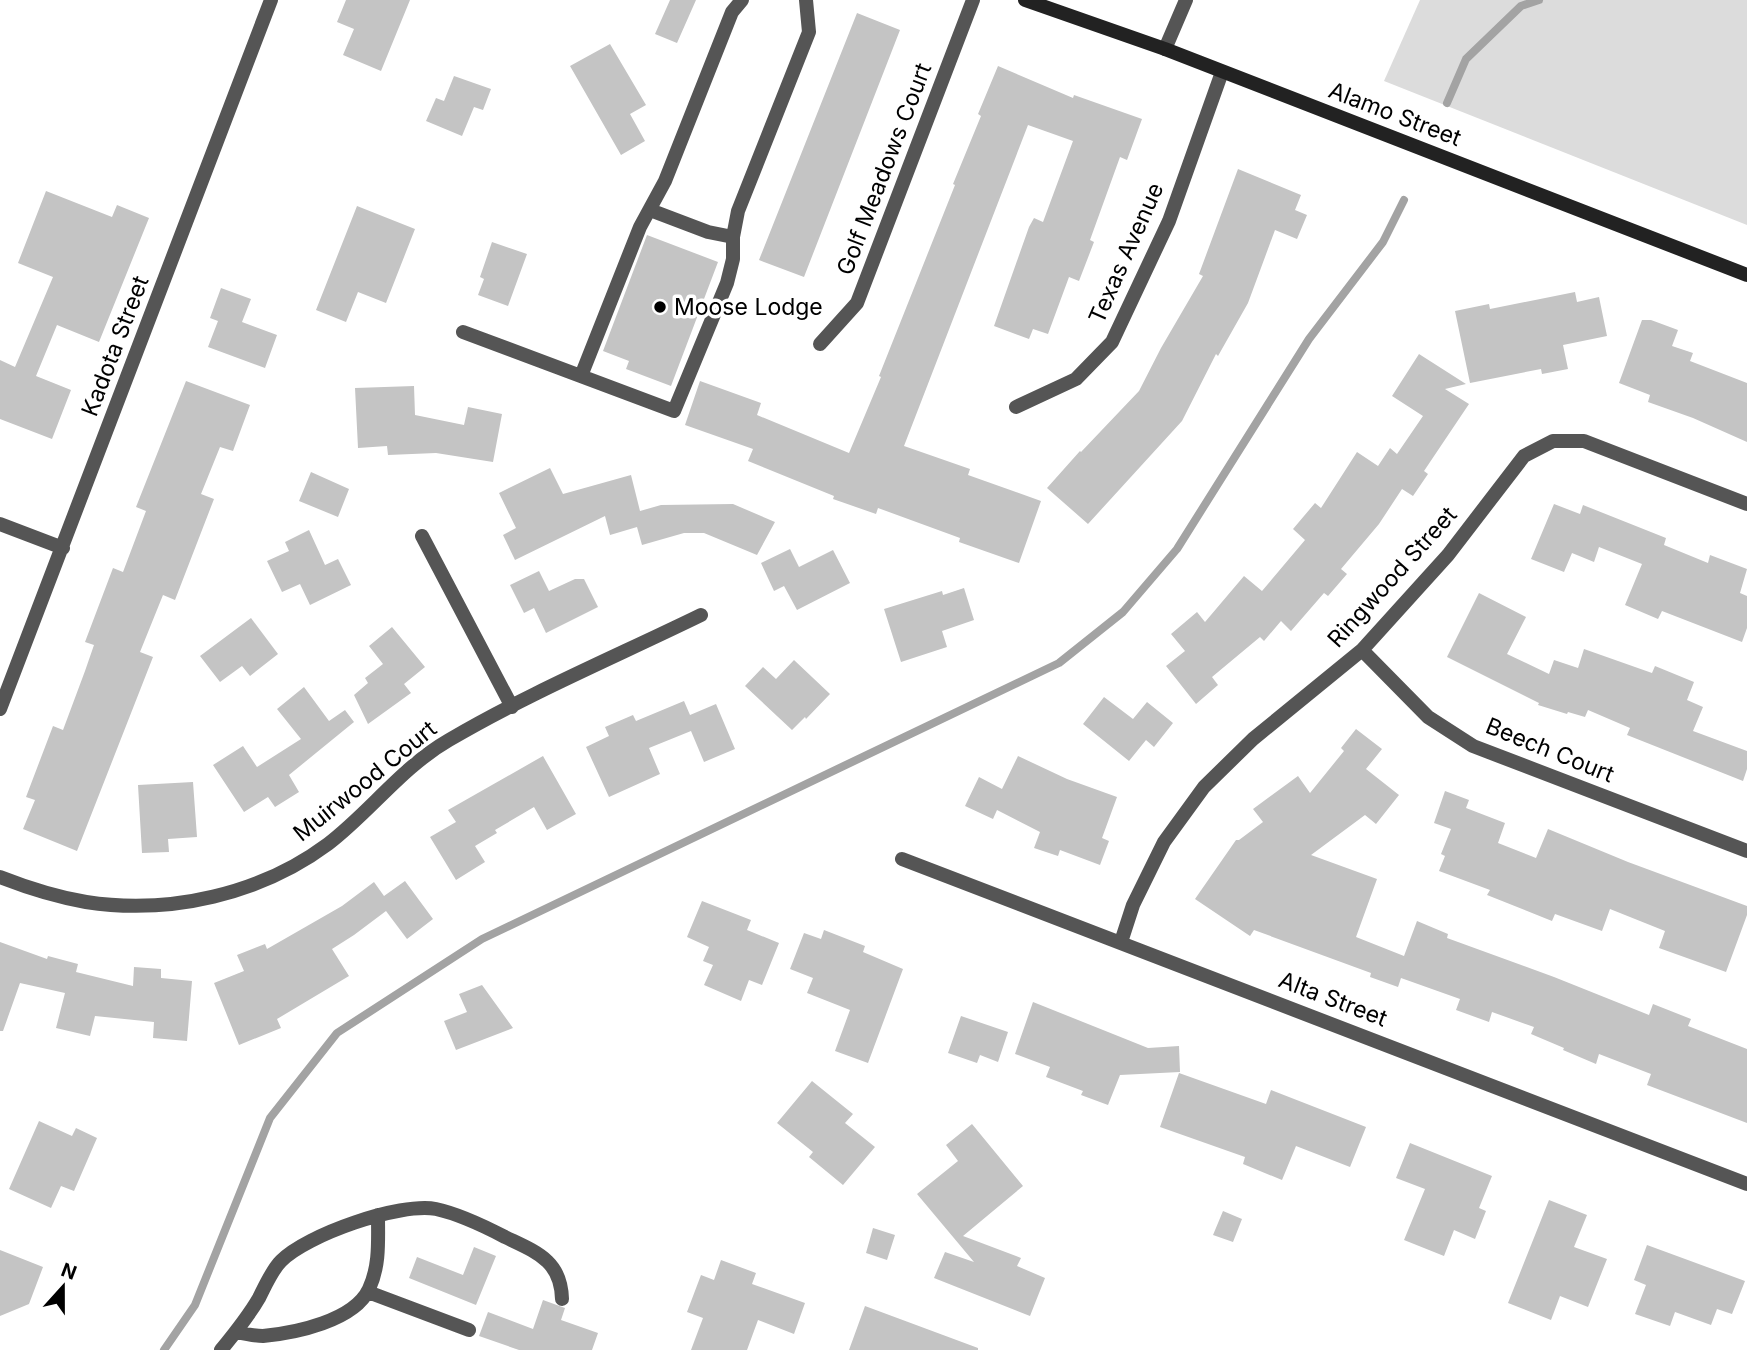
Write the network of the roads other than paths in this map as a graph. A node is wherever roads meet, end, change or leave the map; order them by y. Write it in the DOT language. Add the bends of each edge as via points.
graph roads {
  1 [pos="271,0"];
  2 [pos="742,0"];
  3 [pos="806,0"];
  4 [pos="973,0"];
  5 [pos="1025,0"];
  6 [pos="1186,0"];
  7 [pos="1165,49"];
  8 [pos="1222,72"];
  9 [pos="650,210"];
  10 [pos="733,237"];
  11 [pos="1747,275"];
  12 [pos="463,332"];
  13 [pos="820,344"];
  14 [pos="581,376"];
  15 [pos="1016,407"];
  16 [pos="1747,504"];
  17 [pos="0,524"];
  18 [pos="422,536"];
  19 [pos="63,548"];
  20 [pos="701,615"];
  21 [pos="1362,650"];
  22 [pos="512,707"];
  23 [pos="0,709"];
  24 [pos="1747,851"];
  25 [pos="902,859"];
  26 [pos="0,877"];
  27 [pos="1121,942"];
  28 [pos="1747,1184"];
  29 [pos="378,1214"];
  30 [pos="368,1292"];
  31 [pos="562,1299"];
  32 [pos="469,1330"];
  33 [pos="236,1332"];
  34 [pos="221,1350"];
  1 -- 19 [label="street, Kadota Street"];
  2 -- 9 [label="street" via="732,12"];
  3 -- 10 [label="street" via="809,32 738,211"];
  4 -- 13 [label="street, Golf Meadows Court" via="857,303"];
  5 -- 7 [label="main road, Alamo Street"];
  6 -- 7 [label="street"];
  7 -- 8 [label="main road, Alamo Street"];
  8 -- 11 [label="main road, Alamo Street"];
  8 -- 15 [label="street, Texas Avenue" via="1169,221 1112,342 1076,379"];
  9 -- 10 [label="street"];
  9 -- 14 [label="street"];
  10 -- 14 [label="street" via="727,283 674,411"];
  12 -- 14 [label="street"];
  16 -- 21 [label="street, Ringwood Street" via="1584,441 1553,441 1524,456 1448,555"];
  17 -- 19 [label="street"];
  18 -- 22 [label="street"];
  19 -- 23 [label="street, Kadota Street"];
  20 -- 22 [label="street, Muirwood Court"];
  21 -- 24 [label="street, Beech Court" via="1428,717 1474,746"];
  21 -- 27 [label="street, Ringwood Street" via="1253,739 1204,788 1164,842 1133,905"];
  22 -- 26 [label="street, Muirwood Court" via="420,760 329,843 288,871 243,890 136,905 87,902"];
  25 -- 27 [label="street, Alta Street"];
  27 -- 28 [label="street, Alta Street"];
  29 -- 30 [label="street" via="379,1258"];
  29 -- 31 [label="street" via="434,1209 483,1226 540,1254 555,1268"];
  29 -- 33 [label="street" via="322,1234 281,1261"];
  30 -- 32 [label="street"];
  30 -- 33 [label="street" via="348,1312 310,1328 260,1336"];
  33 -- 34 [label="street"];
}
